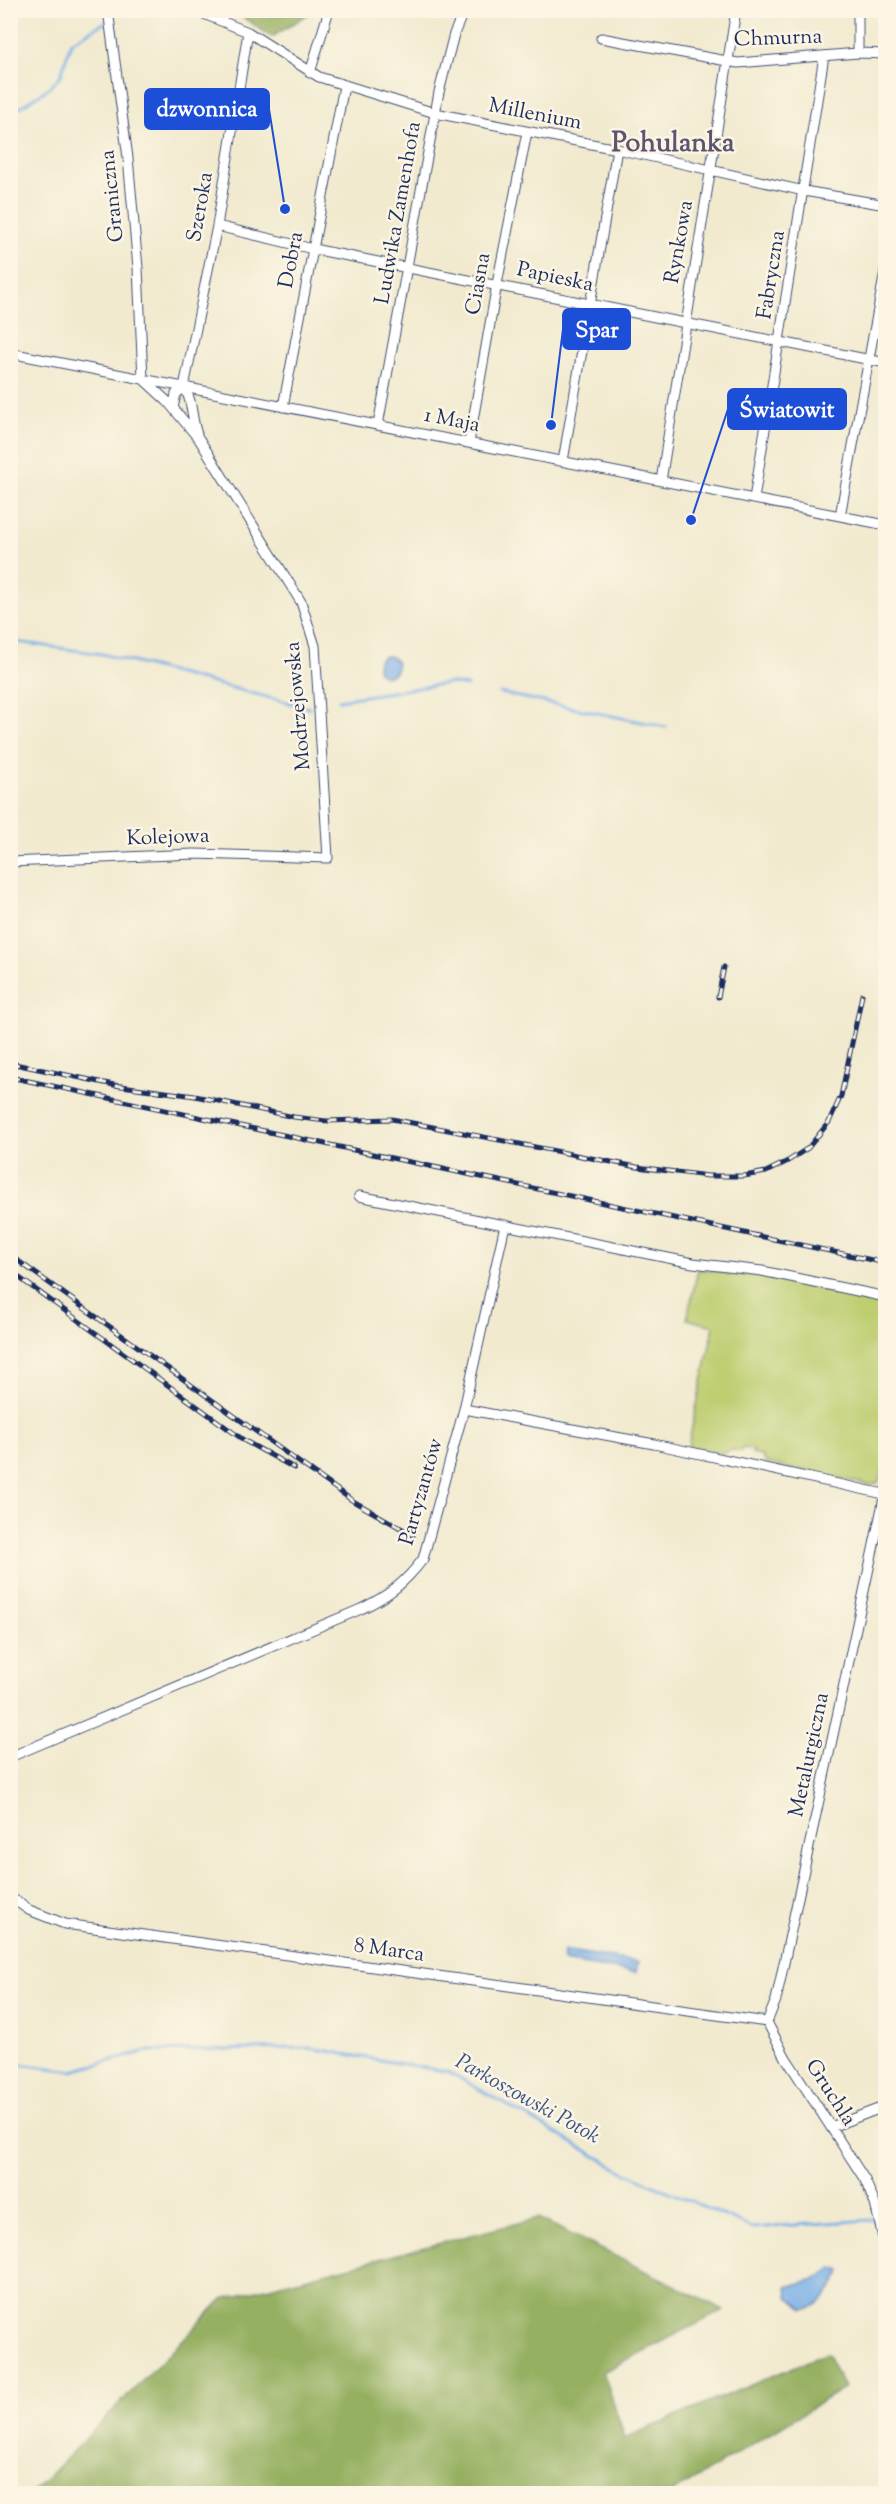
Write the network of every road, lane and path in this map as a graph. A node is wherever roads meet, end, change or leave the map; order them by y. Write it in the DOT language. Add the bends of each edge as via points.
graph roads {
  1 [pos="108,10"];
  2 [pos="194,10"];
  3 [pos="329,10"];
  4 [pos="464,10"];
  5 [pos="736,10"];
  6 [pos="858,10"];
  7 [pos="248,32"];
  8 [pos="601,38"];
  9 [pos="858,53"];
  10 [pos="885,54"];
  11 [pos="824,56"];
  12 [pos="728,60"];
  13 [pos="310,73"];
  14 [pos="344,86"];
  15 [pos="435,113"];
  16 [pos="527,132"];
  17 [pos="617,150"];
  18 [pos="711,171"];
  19 [pos="804,191"];
  20 [pos="885,205"];
  21 [pos="217,226"];
  22 [pos="313,249"];
  23 [pos="885,266"];
  24 [pos="407,267"];
  25 [pos="496,284"];
  26 [pos="592,305"];
  27 [pos="684,322"];
  28 [pos="780,342"];
  29 [pos="10,353"];
  30 [pos="866,360"];
  31 [pos="885,363"];
  32 [pos="143,379"];
  33 [pos="184,387"];
  34 [pos="283,407"];
  35 [pos="173,408"];
  36 [pos="378,425"];
  37 [pos="199,439"];
  38 [pos="469,443"];
  39 [pos="564,461"];
  40 [pos="661,481"];
  41 [pos="754,499"];
  42 [pos="840,516"];
  43 [pos="885,525"];
  44 [pos="328,858"];
  45 [pos="10,862"];
  46 [pos="359,1196"];
  47 [pos="505,1225"];
  48 [pos="885,1297"];
  49 [pos="464,1409"];
  50 [pos="885,1491"];
  51 [pos="10,1757"];
  52 [pos="10,1898"];
  53 [pos="767,2022"];
  54 [pos="885,2106"];
  55 [pos="831,2127"];
  56 [pos="885,2250"];
  1 -- 32 [label="street, Graniczna" via="128,159"];
  2 -- 7 [label="street, Millenium"];
  3 -- 13 [label="street"];
  4 -- 15 [label="street, Ludwika Zamenhofa" via="445,65"];
  5 -- 12 [label="street, Rynkowa"];
  6 -- 9 [label="street"];
  7 -- 13 [label="street, Millenium"];
  7 -- 21 [label="street, Szeroka"];
  8 -- 12 [label="street, Chmurna"];
  9 -- 10 [label="street, Chmurna"];
  9 -- 11 [label="street, Chmurna"];
  11 -- 12 [label="street, Chmurna" via="738,63"];
  11 -- 19 [label="street, Fabryczna"];
  12 -- 18 [label="street, Rynkowa"];
  13 -- 14 [label="street, Millenium"];
  14 -- 15 [label="street, Millenium"];
  14 -- 22 [label="street, Dobra"];
  15 -- 16 [label="street, Millenium"];
  15 -- 24 [label="street, Ludwika Zamenhofa"];
  16 -- 17 [label="street, Millenium"];
  16 -- 25 [label="street, Ciasna"];
  17 -- 18 [label="street, Millenium"];
  17 -- 26 [label="street"];
  18 -- 19 [label="street, Millenium"];
  18 -- 27 [label="street, Rynkowa"];
  19 -- 20 [label="street, Millenium"];
  19 -- 28 [label="street, Fabryczna"];
  21 -- 22 [label="street, Papieska"];
  21 -- 33 [label="street, Szeroka"];
  22 -- 24 [label="street, Papieska"];
  22 -- 34 [label="street, Dobra"];
  23 -- 30 [label="street"];
  24 -- 25 [label="street, Papieska"];
  24 -- 36 [label="street, Ludwika Zamenhofa"];
  25 -- 26 [label="street, Papieska"];
  25 -- 38 [label="street, Ciasna"];
  26 -- 27 [label="street, Papieska"];
  26 -- 39 [label="street"];
  27 -- 28 [label="street, Papieska"];
  27 -- 40 [label="street, Rynkowa"];
  28 -- 30 [label="street, Papieska"];
  28 -- 41 [label="street, Fabryczna"];
  29 -- 32 [label="street, 1 Maja"];
  30 -- 31 [label="street, Papieska"];
  30 -- 42 [label="street"];
  32 -- 33 [label="street, 1 Maja"];
  32 -- 35 [label="street, Modrzejowska"];
  33 -- 34 [label="street, 1 Maja"];
  33 -- 35 [label="street" via="176,394"];
  33 -- 37 [label="street, Modrzejowska" via="190,396"];
  34 -- 36 [label="street, 1 Maja"];
  35 -- 37 [label="street, Modrzejowska"];
  36 -- 38 [label="street, 1 Maja"];
  37 -- 44 [label="street, Modrzejowska" via="301,602 309,624 315,657"];
  38 -- 39 [label="street, 1 Maja"];
  39 -- 40 [label="street, 1 Maja"];
  40 -- 41 [label="street, 1 Maja"];
  41 -- 42 [label="street, 1 Maja"];
  42 -- 43 [label="street, 1 Maja"];
  44 -- 45 [label="street, Kolejowa" via="194,854"];
  46 -- 47 [label="street"];
  47 -- 48 [label="street"];
  47 -- 49 [label="street, Partyzantów"];
  49 -- 50 [label="street"];
  49 -- 51 [label="street, Partyzantów" via="423,1559 389,1596"];
  50 -- 53 [label="street, Metalurgiczna" via="776,2000"];
  52 -- 53 [label="street, 8 Marca" via="65,1924"];
  53 -- 55 [label="street, Gruchla"];
  54 -- 55 [label="street"];
  55 -- 56 [label="street, Gruchla" via="871,2194"];
}
